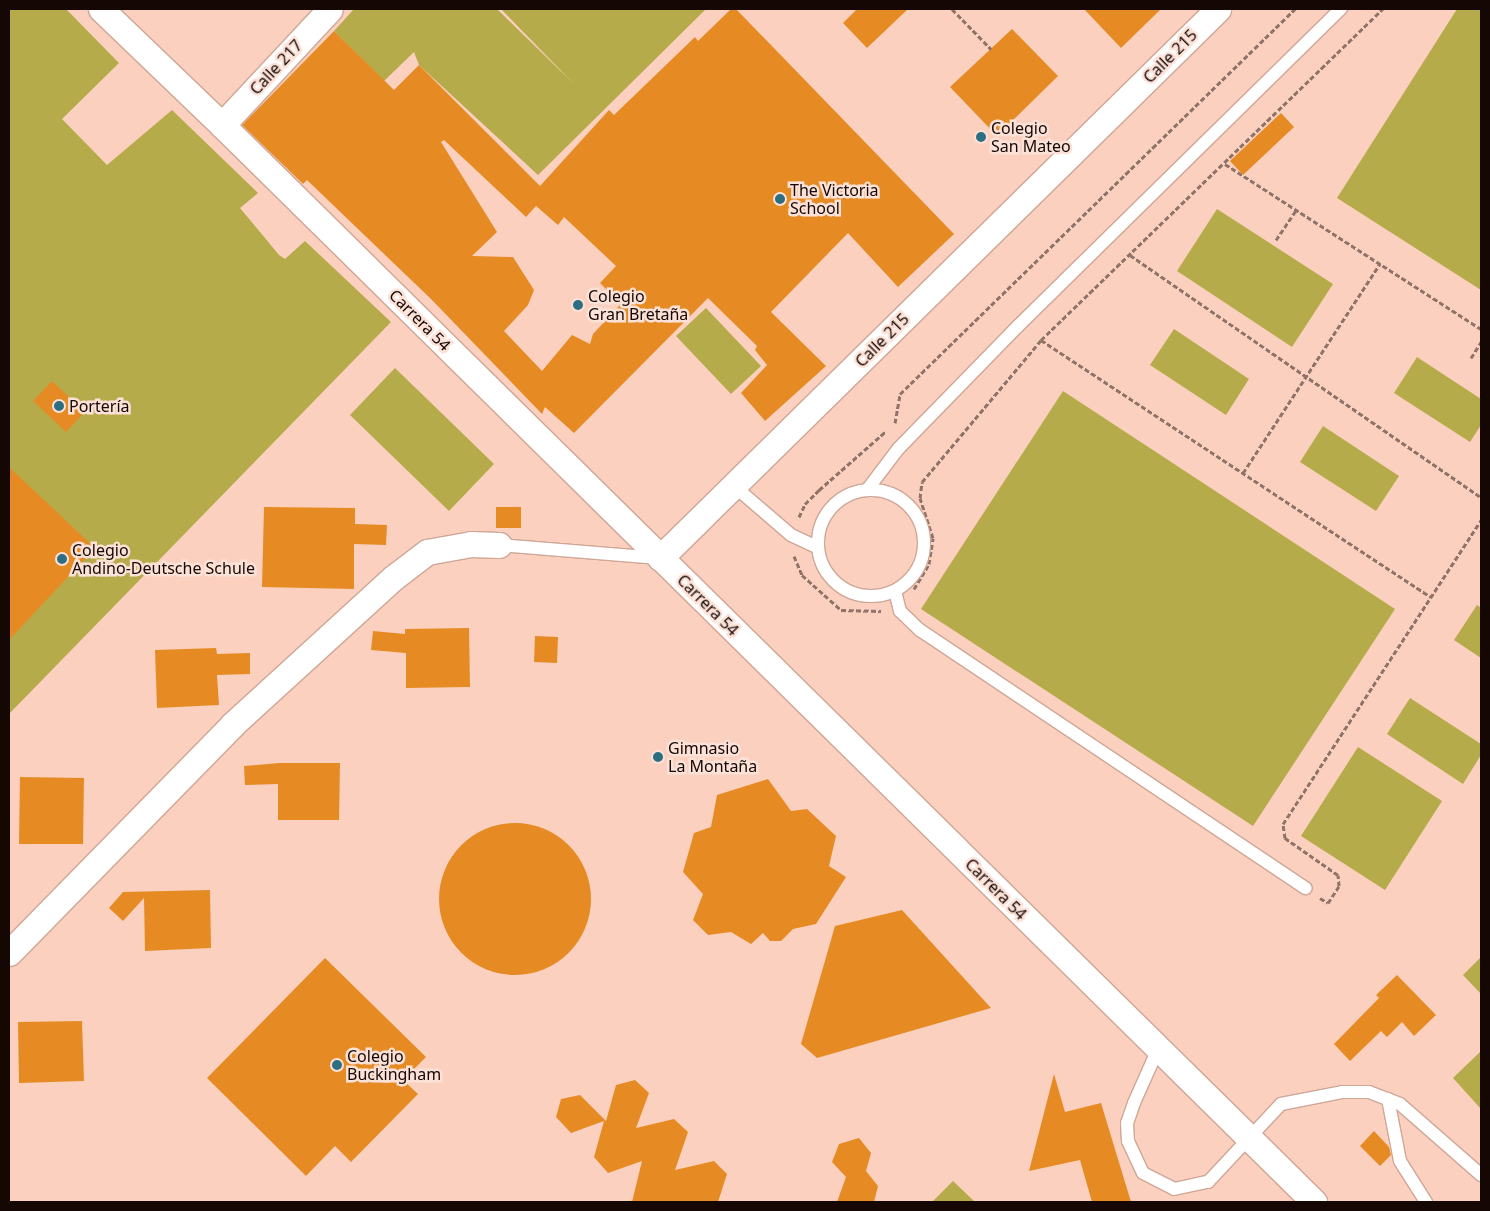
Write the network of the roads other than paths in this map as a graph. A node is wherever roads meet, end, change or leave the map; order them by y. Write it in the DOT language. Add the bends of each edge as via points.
graph roads {
  1 [pos="101,9"];
  2 [pos="330,9"];
  3 [pos="1218,9"];
  4 [pos="1341,9"];
  5 [pos="222,124"];
  6 [pos="734,486"];
  7 [pos="867,490"];
  8 [pos="499,545"];
  9 [pos="818,547"];
  10 [pos="660,558"];
  11 [pos="895,591"];
  12 [pos="1306,888"];
  13 [pos="9,953"];
  14 [pos="1158,1049"];
  15 [pos="1388,1099"];
  16 [pos="1250,1140"];
  17 [pos="1481,1175"];
  18 [pos="1314,1202"];
  19 [pos="1426,1202"];
  1 -- 5 [label="street, Carrera 54"];
  2 -- 5 [label="street, Calle 217"];
  3 -- 6 [label="street, Calle 215"];
  4 -- 7 [label="lane" via="1005,340 898,449"];
  5 -- 10 [label="street, Carrera 54"];
  6 -- 9 [label="lane" via="791,535"];
  6 -- 10 [label="street, Calle 215"];
  7 -- 9 [label="lane" via="847,496 830,508 820,526"];
  7 -- 11 [label="lane" via="887,492 906,502 920,525 924,539 921,560 911,578"];
  8 -- 10 [label="lane"];
  8 -- 13 [label="street" via="471,544 427,552 393,578 232,725"];
  9 -- 11 [label="lane" via="823,567 836,584 854,594 875,597"];
  10 -- 14 [label="street, Carrera 54"];
  11 -- 12 [label="lane" via="900,610 920,630"];
  14 -- 16 [label="street, Carrera 54"];
  14 -- 16 [label="lane" via="1127,1123 1128,1141 1143,1173 1174,1189 1192,1188 1208,1182"];
  15 -- 16 [label="lane" via="1369,1092 1300,1098 1281,1104"];
  15 -- 17 [label="lane" via="1400,1104"];
  15 -- 19 [label="lane" via="1400,1161"];
  16 -- 18 [label="street, Carrera 54"];
}
